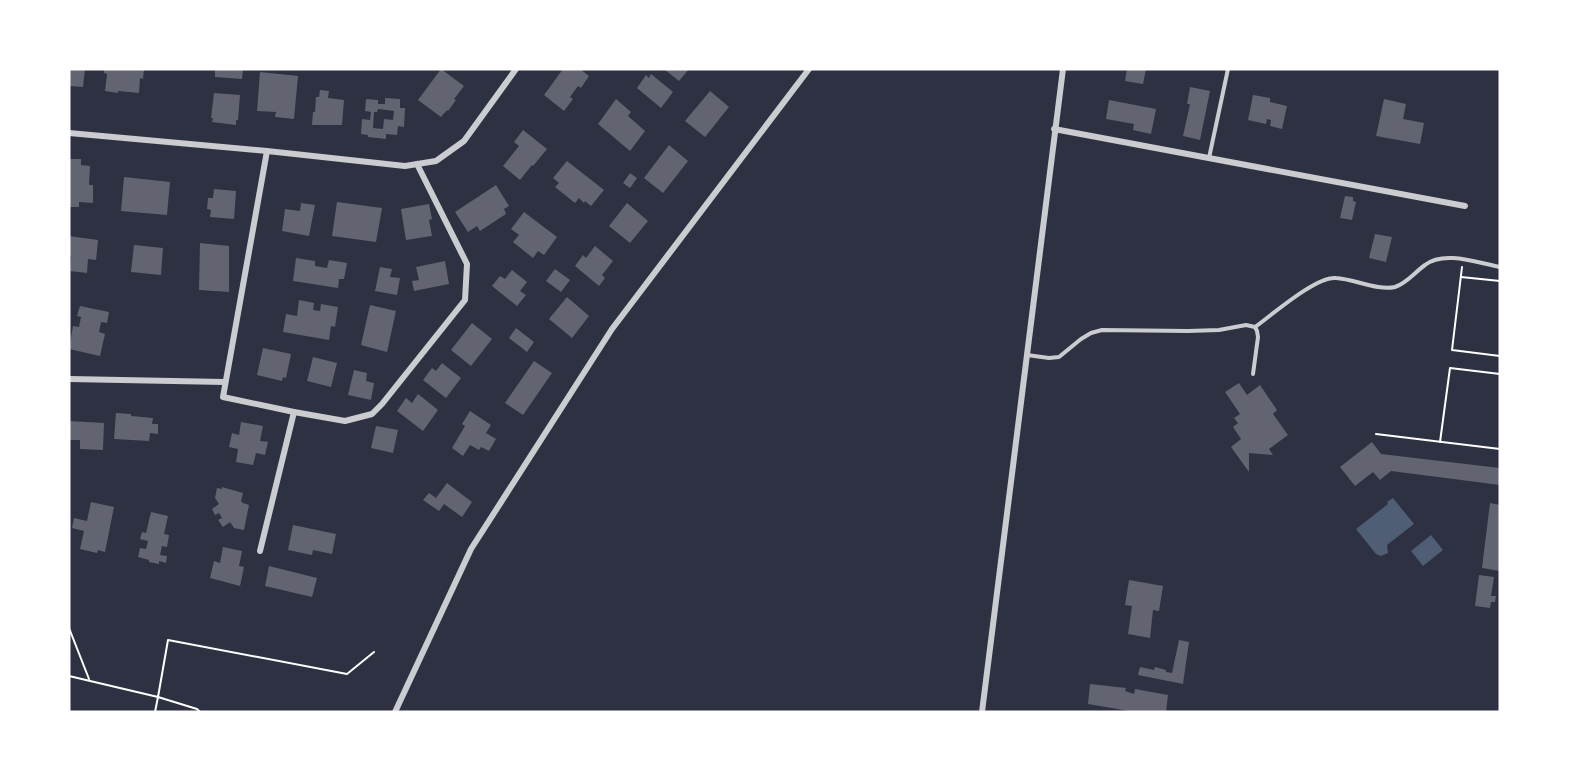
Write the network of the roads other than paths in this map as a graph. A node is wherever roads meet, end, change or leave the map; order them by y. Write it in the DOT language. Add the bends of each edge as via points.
graph roads {
  1 [pos="516,69"];
  2 [pos="809,69"];
  3 [pos="1063,69"];
  4 [pos="1228,69"];
  5 [pos="1054,129"];
  6 [pos="69,133"];
  7 [pos="267,151"];
  8 [pos="1209,158"];
  9 [pos="417,164"];
  10 [pos="1465,206"];
  11 [pos="1500,267"];
  12 [pos="1254,327"];
  13 [pos="1027,355"];
  14 [pos="1253,374"];
  15 [pos="69,379"];
  16 [pos="225,382"];
  17 [pos="294,412"];
  18 [pos="260,552"];
  19 [pos="395,712"];
  20 [pos="982,712"];
  21 [pos="987,712"];
  1 -- 9 [label="street" via="464,141 436,161"];
  2 -- 19 [label="street" via="612,329 471,549"];
  3 -- 5 [label="street"];
  4 -- 8 [label="lane"];
  5 -- 8 [label="street"];
  5 -- 13 [label="street"];
  6 -- 7 [label="street"];
  7 -- 9 [label="street" via="405,166"];
  7 -- 16 [label="street"];
  8 -- 10 [label="street"];
  9 -- 17 [label="street" via="467,264 465,300 372,414 345,421"];
  11 -- 12 [label="lane" via="1446,257 1434,259 1392,287 1326,279"];
  12 -- 13 [label="lane" via="1188,331 1108,329 1086,336 1059,357"];
  12 -- 14 [label="lane" via="1258,337"];
  13 -- 20 [label="street"];
  15 -- 16 [label="street"];
  16 -- 17 [label="street" via="223,397"];
  17 -- 18 [label="street"];
  20 -- 21 [label="street"];
}
